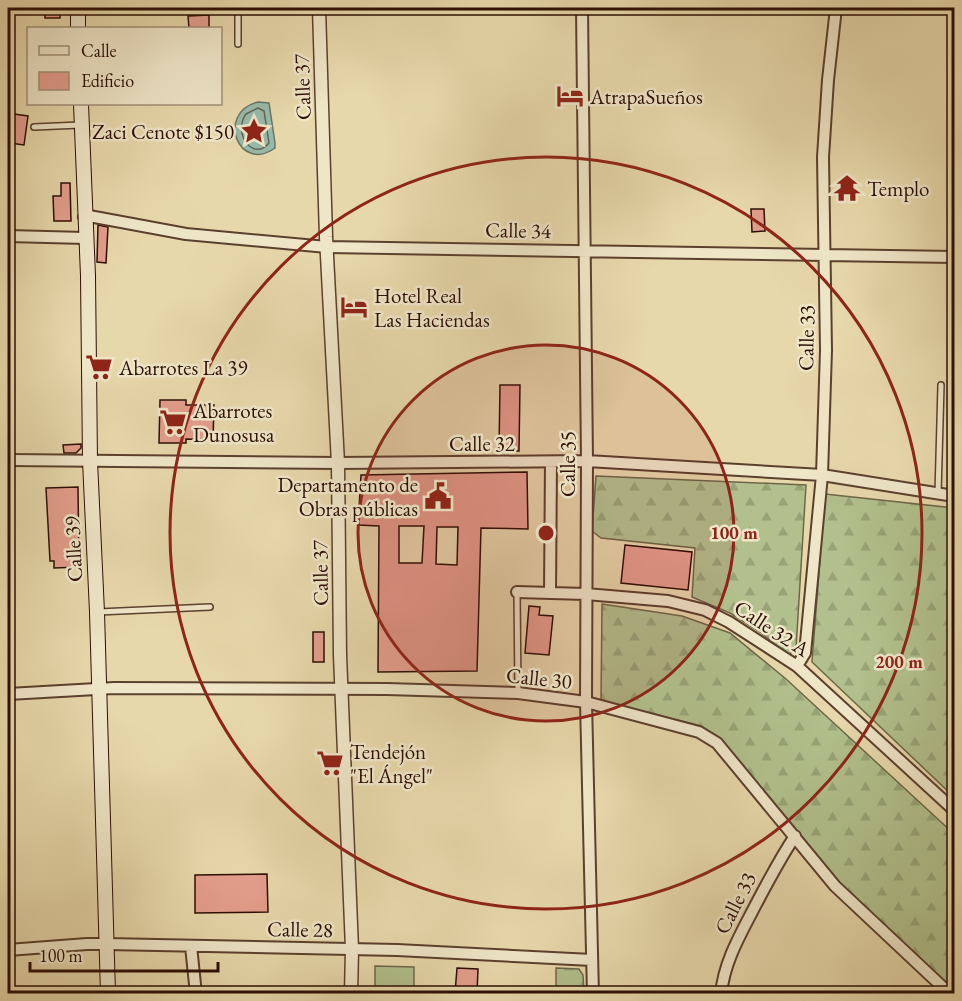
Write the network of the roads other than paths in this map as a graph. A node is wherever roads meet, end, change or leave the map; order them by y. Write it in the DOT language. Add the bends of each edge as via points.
graph roads {
  1 [pos="78,8"];
  2 [pos="238,8"];
  3 [pos="319,8"];
  4 [pos="582,8"];
  5 [pos="836,8"];
  6 [pos="78,27"];
  7 [pos="237,44"];
  8 [pos="81,105"];
  9 [pos="81,125"];
  10 [pos="34,127"];
  11 [pos="84,217"];
  12 [pos="8,236"];
  13 [pos="84,238"];
  14 [pos="327,247"];
  15 [pos="586,250"];
  16 [pos="826,254"];
  17 [pos="954,257"];
  18 [pos="941,385"];
  19 [pos="8,460"];
  20 [pos="90,460"];
  21 [pos="587,461"];
  22 [pos="551,462"];
  23 [pos="338,463"];
  24 [pos="822,475"];
  25 [pos="938,494"];
  26 [pos="954,496"];
  27 [pos="517,592"];
  28 [pos="550,593"];
  29 [pos="586,594"];
  30 [pos="210,607"];
  31 [pos="97,612"];
  32 [pos="797,666"];
  33 [pos="98,688"];
  34 [pos="341,689"];
  35 [pos="518,693"];
  36 [pos="8,694"];
  37 [pos="586,702"];
  38 [pos="954,810"];
  39 [pos="795,836"];
  40 [pos="107,944"];
  41 [pos="191,946"];
  42 [pos="352,949"];
  43 [pos="8,950"];
  44 [pos="592,960"];
  45 [pos="108,993"];
  46 [pos="196,993"];
  47 [pos="351,993"];
  48 [pos="593,993"];
  49 [pos="721,993"];
  50 [pos="950,993"];
  1 -- 6 [label="main road"];
  2 -- 7 [label="lane"];
  3 -- 14 [label="street, Calle 37"];
  4 -- 15 [label="street, Calle 35"];
  5 -- 16 [label="street, Calle 33" via="823,157"];
  8 -- 9 [label="main road, Calle 39"];
  9 -- 10 [label="lane"];
  9 -- 11 [label="main road, Calle 39"];
  11 -- 13 [label="main road, Calle 39"];
  11 -- 14 [label="street, Calle 34" via="186,234"];
  12 -- 13 [label="street"];
  13 -- 20 [label="main road, Calle 39"];
  14 -- 15 [label="street, Calle 34"];
  14 -- 23 [label="street, Calle 37"];
  15 -- 16 [label="street, Calle 34"];
  15 -- 21 [label="street, Calle 35"];
  16 -- 17 [label="street, Calle 34"];
  16 -- 24 [label="street, Calle 33"];
  18 -- 25 [label="lane"];
  19 -- 20 [label="street, Calle 32"];
  20 -- 23 [label="street, Calle 32"];
  20 -- 31 [label="main road, Calle 39"];
  21 -- 22 [label="street, Calle 32"];
  21 -- 24 [label="street, Calle 32"];
  21 -- 29 [label="street, Calle 35"];
  22 -- 23 [label="street, Calle 32"];
  22 -- 28 [label="street, Calle 35"];
  23 -- 34 [label="street, Calle 37"];
  24 -- 25 [label="street, Calle 32"];
  24 -- 32 [label="street, Calle 33" via="805,653"];
  25 -- 26 [label="street, Calle 32"];
  27 -- 28 [label="street, Calle 32 A"];
  27 -- 35 [label="lane"];
  28 -- 29 [label="street, Calle 32 A"];
  29 -- 32 [label="street, Calle 32 A" via="668,601 705,610"];
  29 -- 37 [label="street, Calle 35"];
  30 -- 31 [label="lane"];
  31 -- 33 [label="main road, Calle 39"];
  32 -- 38 [label="street, Calle 32 A"];
  33 -- 34 [label="street, Calle 30"];
  33 -- 36 [label="street, Calle 30"];
  33 -- 40 [label="main road, Calle 39"];
  34 -- 35 [label="street, Calle 30"];
  34 -- 42 [label="street, Calle 37"];
  35 -- 37 [label="street, Calle 30"];
  37 -- 39 [label="street, Calle 30" via="699,732 717,743"];
  37 -- 44 [label="street, Calle 35"];
  39 -- 49 [label="street, Calle 33" via="732,951"];
  39 -- 50 [label="street, Calle 30" via="835,886"];
  40 -- 41 [label="street, Calle 28"];
  40 -- 43 [label="street, Calle 28"];
  40 -- 45 [label="main road, Calle 39"];
  41 -- 42 [label="street, Calle 28"];
  41 -- 46 [label="street"];
  42 -- 44 [label="street, Calle 28"];
  42 -- 47 [label="street, Calle 37"];
  44 -- 48 [label="street, Calle 35"];
}
